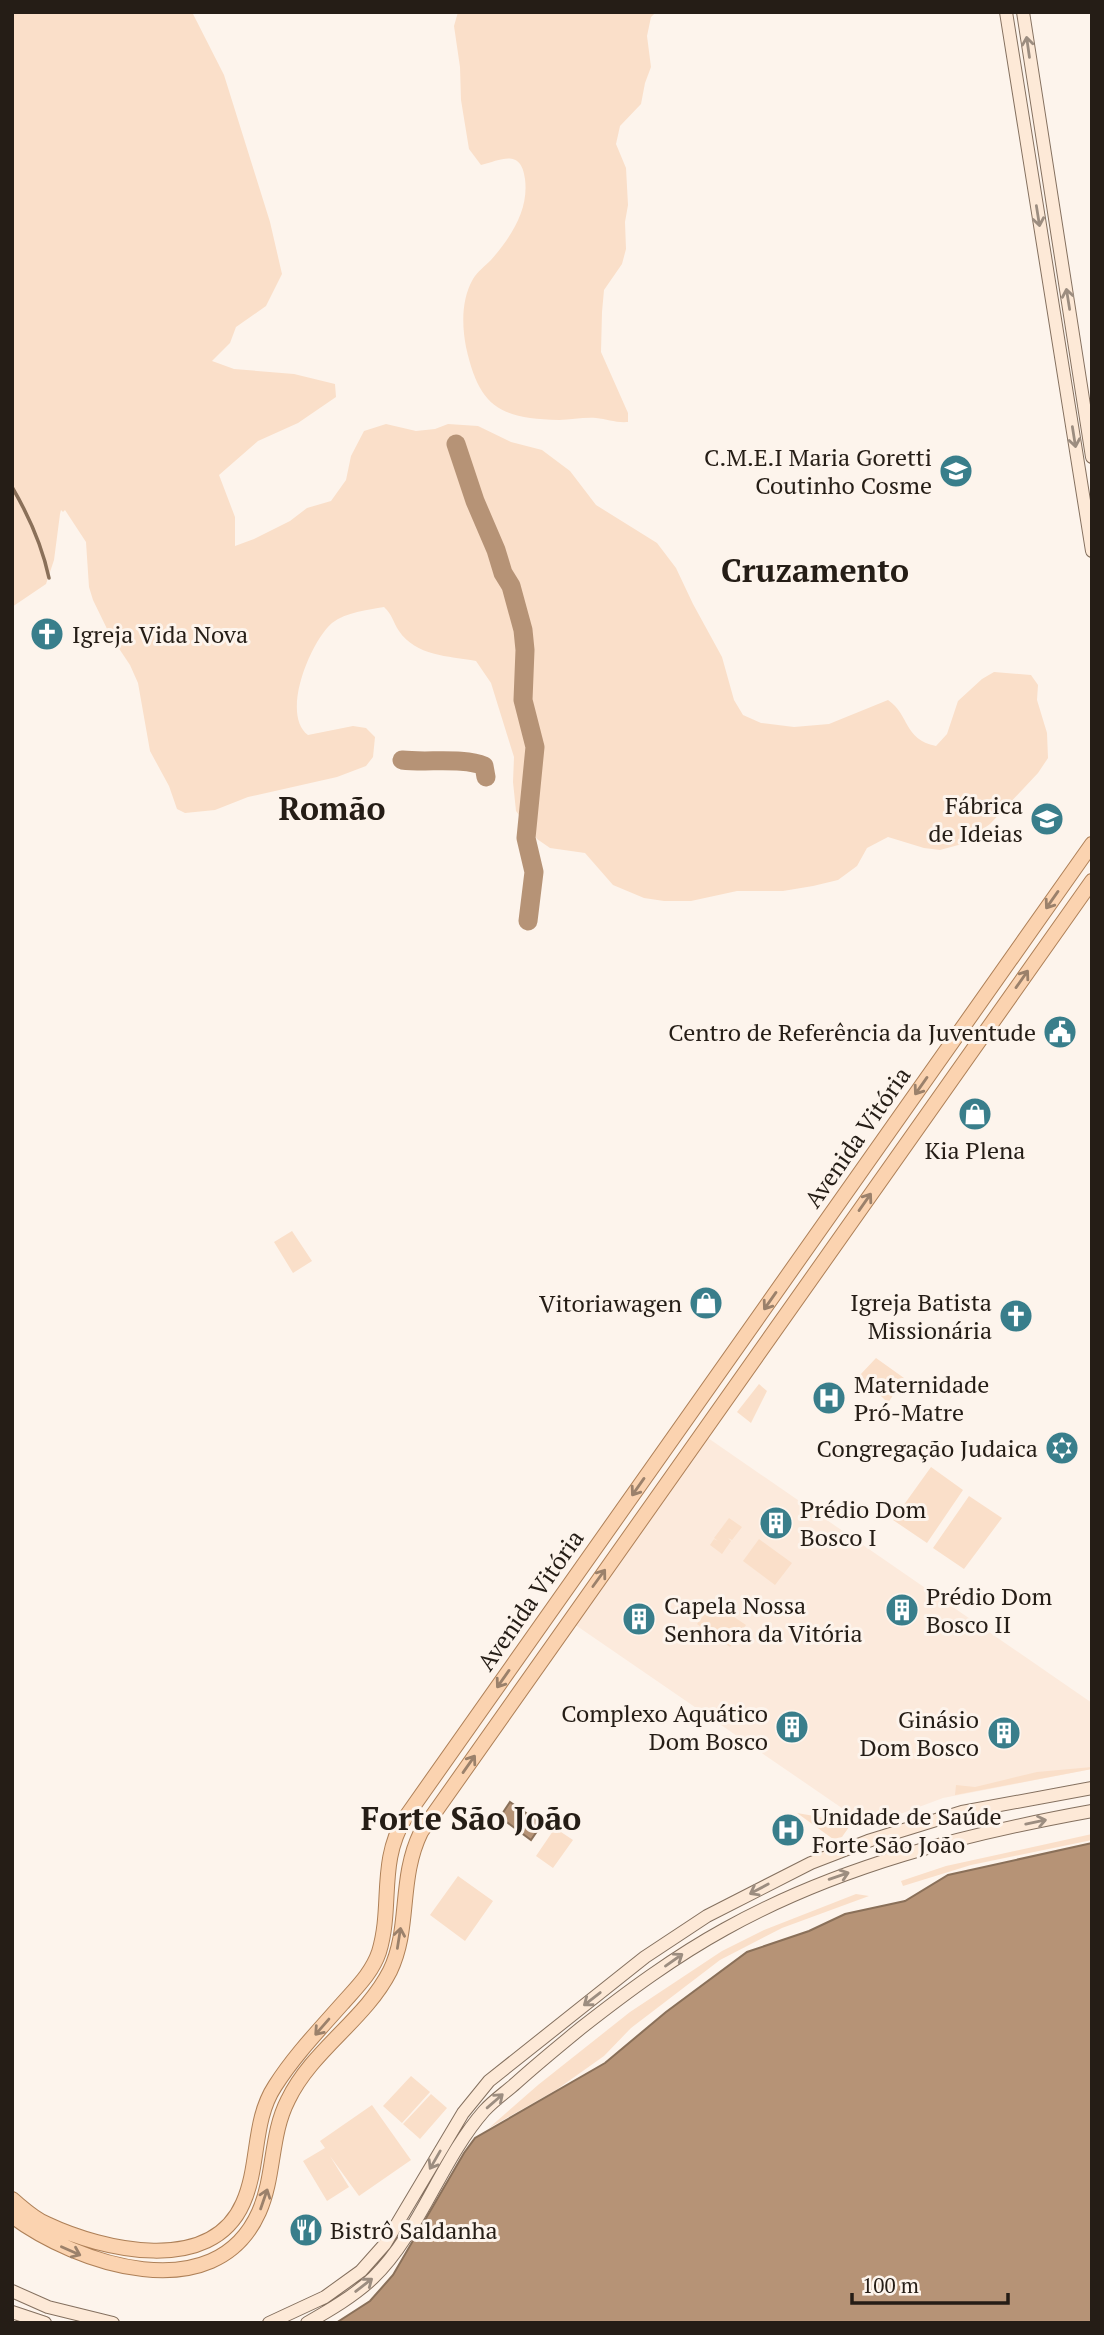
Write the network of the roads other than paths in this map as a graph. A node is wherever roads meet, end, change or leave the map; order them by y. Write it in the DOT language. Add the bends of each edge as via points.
graph roads {
  1 [pos="1006,12"];
  2 [pos="1023,12"];
  3 [pos="1092,457"];
  4 [pos="1092,551"];
  5 [pos="1092,844"];
  6 [pos="1092,881"];
  7 [pos="692,1410"];
  8 [pos="718,1412"];
  9 [pos="1092,1788"];
  10 [pos="1092,1811"];
  11 [pos="12,2199"];
  12 [pos="12,2217"];
  13 [pos="12,2291"];
  14 [pos="12,2312"];
  15 [pos="45,2323"];
  16 [pos="113,2323"];
  17 [pos="269,2323"];
  18 [pos="307,2323"];
  1 -- 4 [label="main road, one-way"];
  3 -- 2 [label="main road, one-way"];
  5 -- 7 [label="main road, Avenida Vitória, one-way"];
  8 -- 6 [label="main road, Avenida Vitória, one-way"];
  7 -- 8 [label="main road"];
  7 -- 11 [label="main road, Avenida Vitória, one-way" via="399,1827 388,1858 378,1954 363,1980 271,2092 243,2204 230,2222 194,2245 135,2250 108,2246 44,2223"];
  12 -- 8 [label="main road, Avenida Vitória, one-way" via="79,2255 158,2270 191,2267 216,2258 245,2234 266,2193 277,2129 288,2098 391,1969 407,1868 421,1832"];
  9 -- 17 [label="main road, one-way" via="962,1812 868,1841 811,1863 707,1916 645,1957 488,2081 463,2113 385,2244 361,2271 317,2301"];
  18 -- 10 [label="main road, one-way" via="373,2278 486,2109 551,2052 683,1953 834,1878 955,1839"];
  13 -- 16 [label="main road" via="48,2307"];
  14 -- 15 [label="main road"];
}
